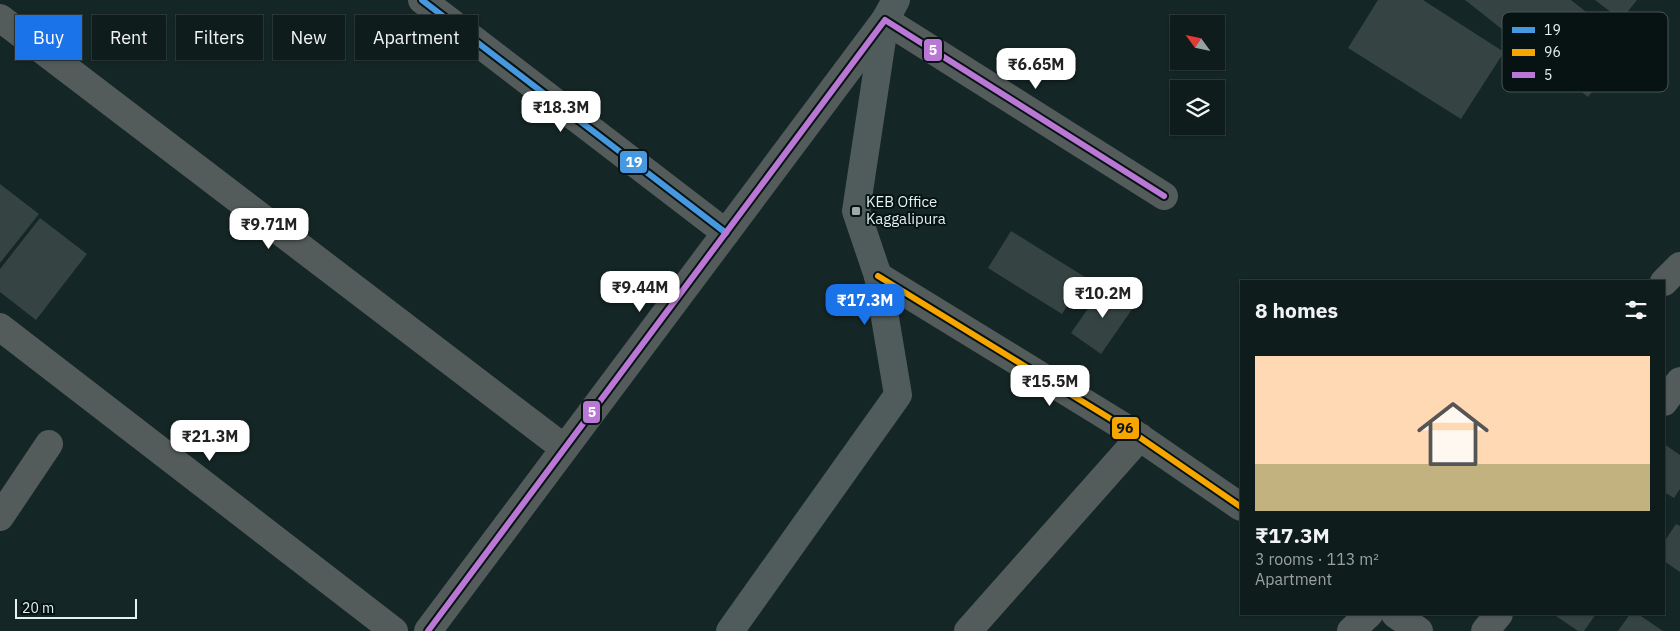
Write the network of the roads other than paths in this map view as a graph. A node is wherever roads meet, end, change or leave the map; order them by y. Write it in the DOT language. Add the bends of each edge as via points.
graph roads {
  1 [pos="422,0"];
  2 [pos="891,10"];
  3 [pos="0,18"];
  4 [pos="1164,196"];
  5 [pos="726,233"];
  6 [pos="1680,266"];
  7 [pos="878,276"];
  8 [pos="1665,281"];
  9 [pos="0,327"];
  10 [pos="1680,381"];
  11 [pos="1665,401"];
  12 [pos="1140,437"];
  13 [pos="49,444"];
  14 [pos="564,448"];
  15 [pos="1240,506"];
  16 [pos="0,517"];
  17 [pos="1368,615"];
  18 [pos="1397,615"];
  19 [pos="1498,615"];
  20 [pos="394,631"];
  21 [pos="428,631"];
  22 [pos="730,631"];
  23 [pos="968,631"];
  24 [pos="1351,631"];
  25 [pos="1419,631"];
  26 [pos="1485,631"];
  1 -- 5 [label="street"];
  2 -- 4 [label="street"];
  2 -- 5 [label="street"];
  2 -- 7 [label="main road" via="856,210"];
  3 -- 14 [label="street"];
  5 -- 14 [label="street"];
  6 -- 8 [label="street"];
  7 -- 12 [label="street"];
  7 -- 22 [label="main road" via="898,395"];
  9 -- 20 [label="street"];
  10 -- 11 [label="street"];
  12 -- 15 [label="street"];
  12 -- 23 [label="street"];
  13 -- 16 [label="street"];
  14 -- 21 [label="street"];
  17 -- 24 [label="street"];
  18 -- 25 [label="street"];
  19 -- 26 [label="street"];
}
